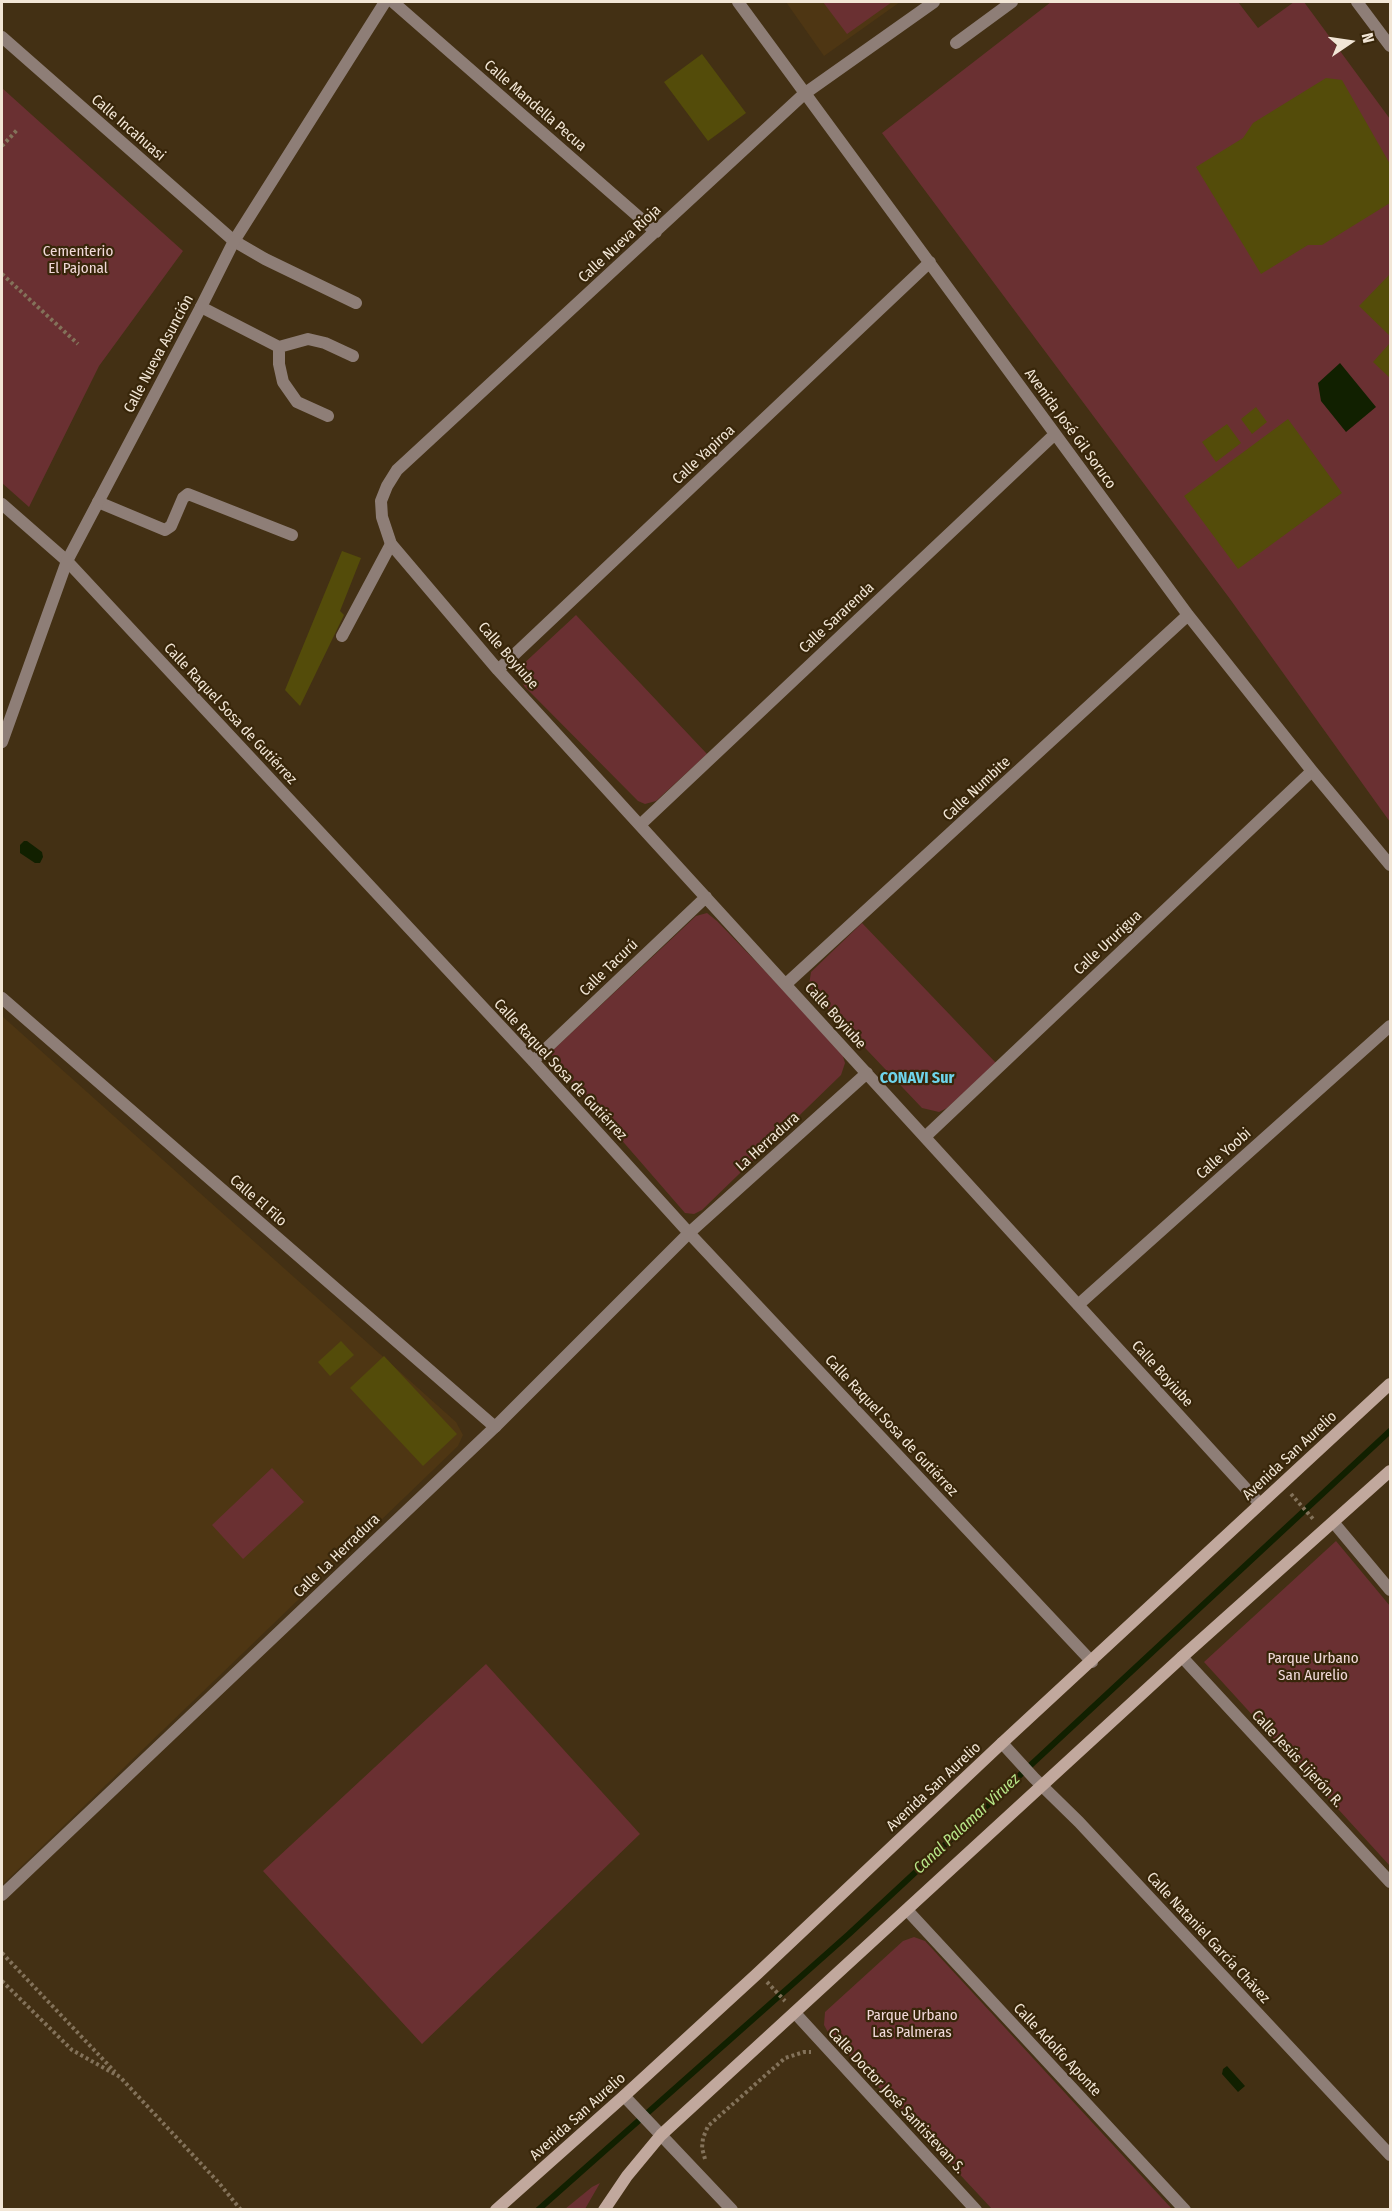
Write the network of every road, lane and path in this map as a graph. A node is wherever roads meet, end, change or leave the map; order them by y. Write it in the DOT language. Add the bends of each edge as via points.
graph roads {
  1 [pos="385,2"];
  2 [pos="393,2"];
  3 [pos="738,2"];
  4 [pos="934,2"];
  5 [pos="1012,2"];
  6 [pos="1357,2"];
  7 [pos="2,37"];
  8 [pos="956,43"];
  9 [pos="1390,46"];
  10 [pos="804,94"];
  11 [pos="18,129"];
  12 [pos="2,146"];
  13 [pos="656,232"];
  14 [pos="234,241"];
  15 [pos="930,262"];
  16 [pos="2,274"];
  17 [pos="356,303"];
  18 [pos="201,307"];
  19 [pos="78,344"];
  20 [pos="279,347"];
  21 [pos="353,356"];
  22 [pos="328,416"];
  23 [pos="1055,434"];
  24 [pos="98,502"];
  25 [pos="2,504"];
  26 [pos="292,535"];
  27 [pos="391,544"];
  28 [pos="67,561"];
  29 [pos="1188,615"];
  30 [pos="342,636"];
  31 [pos="498,670"];
  32 [pos="2,742"];
  33 [pos="1312,771"];
  34 [pos="640,825"];
  35 [pos="1390,865"];
  36 [pos="706,897"];
  37 [pos="786,984"];
  38 [pos="2,998"];
  39 [pos="1390,1026"];
  40 [pos="533,1061"];
  41 [pos="867,1073"];
  42 [pos="925,1137"];
  43 [pos="689,1233"];
  44 [pos="1078,1305"];
  45 [pos="1390,1384"];
  46 [pos="495,1427"];
  47 [pos="1390,1471"];
  48 [pos="1293,1497"];
  49 [pos="1260,1504"];
  50 [pos="1315,1522"];
  51 [pos="1334,1523"];
  52 [pos="1390,1590"];
  53 [pos="1182,1657"];
  54 [pos="1092,1662"];
  55 [pos="1006,1748"];
  56 [pos="1038,1782"];
  57 [pos="1390,1882"];
  58 [pos="2,1895"];
  59 [pos="907,1910"];
  60 [pos="2,1953"];
  61 [pos="2,1981"];
  62 [pos="767,1982"];
  63 [pos="786,2003"];
  64 [pos="795,2013"];
  65 [pos="785,2058"];
  66 [pos="120,2077"];
  67 [pos="628,2101"];
  68 [pos="657,2131"];
  69 [pos="1390,2155"];
  70 [pos="705,2160"];
  71 [pos="241,2210"];
  72 [pos="496,2210"];
  73 [pos="604,2210"];
  74 [pos="732,2210"];
  75 [pos="976,2210"];
  76 [pos="1185,2210"];
  1 -- 14 [label="street, Calle Nueva Asunción"];
  2 -- 13 [label="street, Calle Mandella Pecua"];
  3 -- 10 [label="street, Avenida José Gil Soruco"];
  4 -- 10 [label="street, Calle Nueva Rioja"];
  5 -- 8 [label="street"];
  6 -- 9 [label="street"];
  7 -- 14 [label="street, Calle Incahuasi"];
  10 -- 13 [label="street, Calle Nueva Rioja"];
  10 -- 15 [label="street, Avenida José Gil Soruco"];
  11 -- 12 [label="path"];
  13 -- 27 [label="street, Calle Nueva Rioja" via="397,471 381,501"];
  14 -- 17 [label="street, Calle Incahuasi"];
  14 -- 18 [label="street, Calle Nueva Asunción"];
  15 -- 23 [label="street, Avenida José Gil Soruco"];
  15 -- 31 [label="street, Calle Yapiroa"];
  16 -- 19 [label="path"];
  18 -- 20 [label="street"];
  18 -- 24 [label="street, Calle Nueva Asunción"];
  20 -- 21 [label="street" via="309,339"];
  20 -- 22 [label="street" via="283,382 297,402"];
  23 -- 29 [label="street, Avenida José Gil Soruco"];
  23 -- 34 [label="street, Calle Sararenda"];
  24 -- 26 [label="street" via="165,530 188,494"];
  24 -- 28 [label="street, Calle Nueva Asunción"];
  25 -- 28 [label="street, Calle Raquel Sosa de Gutiérrez"];
  27 -- 30 [label="street"];
  27 -- 31 [label="street, Calle Boyiube"];
  28 -- 32 [label="street, Calle Nueva Asunción"];
  28 -- 40 [label="street, Calle Raquel Sosa de Gutiérrez"];
  29 -- 33 [label="street, Avenida José Gil Soruco"];
  29 -- 37 [label="street, Calle Numbite"];
  31 -- 34 [label="street, Calle Boyiube"];
  33 -- 35 [label="street, Avenida José Gil Soruco"];
  33 -- 42 [label="street, Calle Ururigua"];
  34 -- 36 [label="street, Calle Boyiube"];
  36 -- 37 [label="street, Calle Boyiube"];
  36 -- 40 [label="street, Calle Tacurú"];
  37 -- 41 [label="street, Calle Boyiube"];
  38 -- 46 [label="street, Calle El Filo"];
  39 -- 44 [label="street, Calle Yoobi"];
  40 -- 43 [label="street, Calle Raquel Sosa de Gutiérrez"];
  41 -- 42 [label="street, Calle Boyiube"];
  41 -- 43 [label="street, La Herradura"];
  42 -- 44 [label="street, Calle Boyiube"];
  43 -- 46 [label="street, Calle La Herradura"];
  43 -- 54 [label="street, Calle Raquel Sosa de Gutiérrez"];
  44 -- 49 [label="street, Calle Boyiube"];
  45 -- 49 [label="main road, Avenida San Aurelio"];
  46 -- 58 [label="street, Calle La Herradura"];
  47 -- 51 [label="main road"];
  48 -- 50 [label="path"];
  49 -- 54 [label="main road, Avenida San Aurelio"];
  51 -- 52 [label="street"];
  51 -- 53 [label="main road"];
  53 -- 56 [label="main road"];
  53 -- 57 [label="street, Calle Jesús Lijerón R."];
  54 -- 55 [label="main road, Avenida San Aurelio"];
  55 -- 56 [label="street, Calle Nataniel García Chávez"];
  55 -- 67 [label="main road, Avenida San Aurelio"];
  56 -- 59 [label="main road"];
  56 -- 69 [label="street, Calle Nataniel García Chávez"];
  59 -- 64 [label="main road"];
  59 -- 76 [label="street, Calle Adolfo Aponte"];
  60 -- 66 [label="path"];
  61 -- 66 [label="path" via="72,2050"];
  62 -- 63 [label="path"];
  64 -- 68 [label="main road"];
  64 -- 75 [label="street, Calle Doctor José Santistevan S."];
  65 -- 70 [label="path" via="708,2126 702,2148"];
  66 -- 71 [label="path"];
  67 -- 68 [label="street"];
  67 -- 72 [label="main road, Avenida San Aurelio"];
  68 -- 73 [label="main road"];
  68 -- 74 [label="street"];
}
